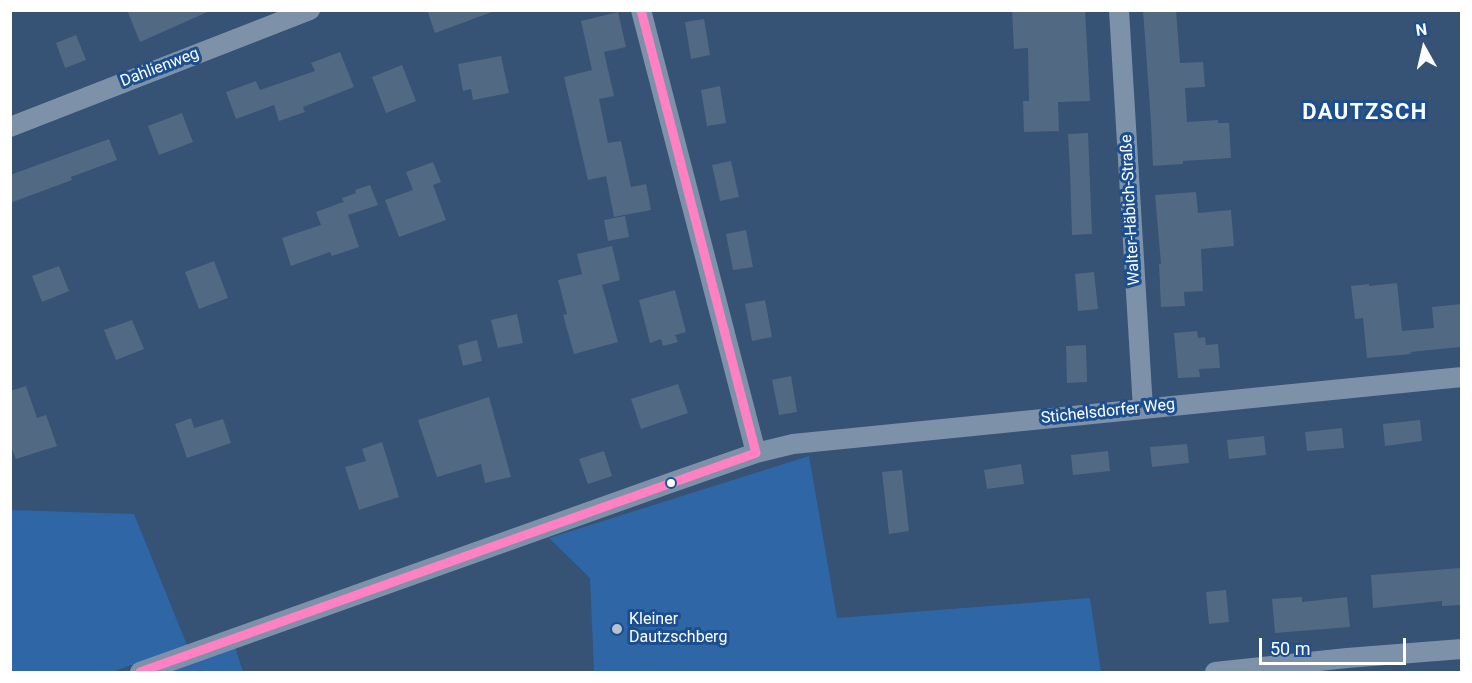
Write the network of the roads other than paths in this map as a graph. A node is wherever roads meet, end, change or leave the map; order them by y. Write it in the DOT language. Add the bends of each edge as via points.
graph roads {
  1 [pos="309,10"];
  2 [pos="641,10"];
  3 [pos="1119,10"];
  4 [pos="10,127"];
  5 [pos="1461,377"];
  6 [pos="1143,409"];
  7 [pos="756,453"];
  8 [pos="1461,649"];
  9 [pos="1348,665"];
  10 [pos="140,672"];
  11 [pos="1215,672"];
  1 -- 4 [label="street, Dahlienweg"];
  2 -- 7 [label="street"];
  3 -- 6 [label="street, Walter-Häbich-Straße"];
  5 -- 6 [label="street, Stichelsdorfer Weg"];
  6 -- 7 [label="street, Stichelsdorfer Weg" via="793,444"];
  7 -- 10 [label="street, Stichelsdorfer Weg"];
  8 -- 9 [label="street"];
  9 -- 11 [label="street"];
}
